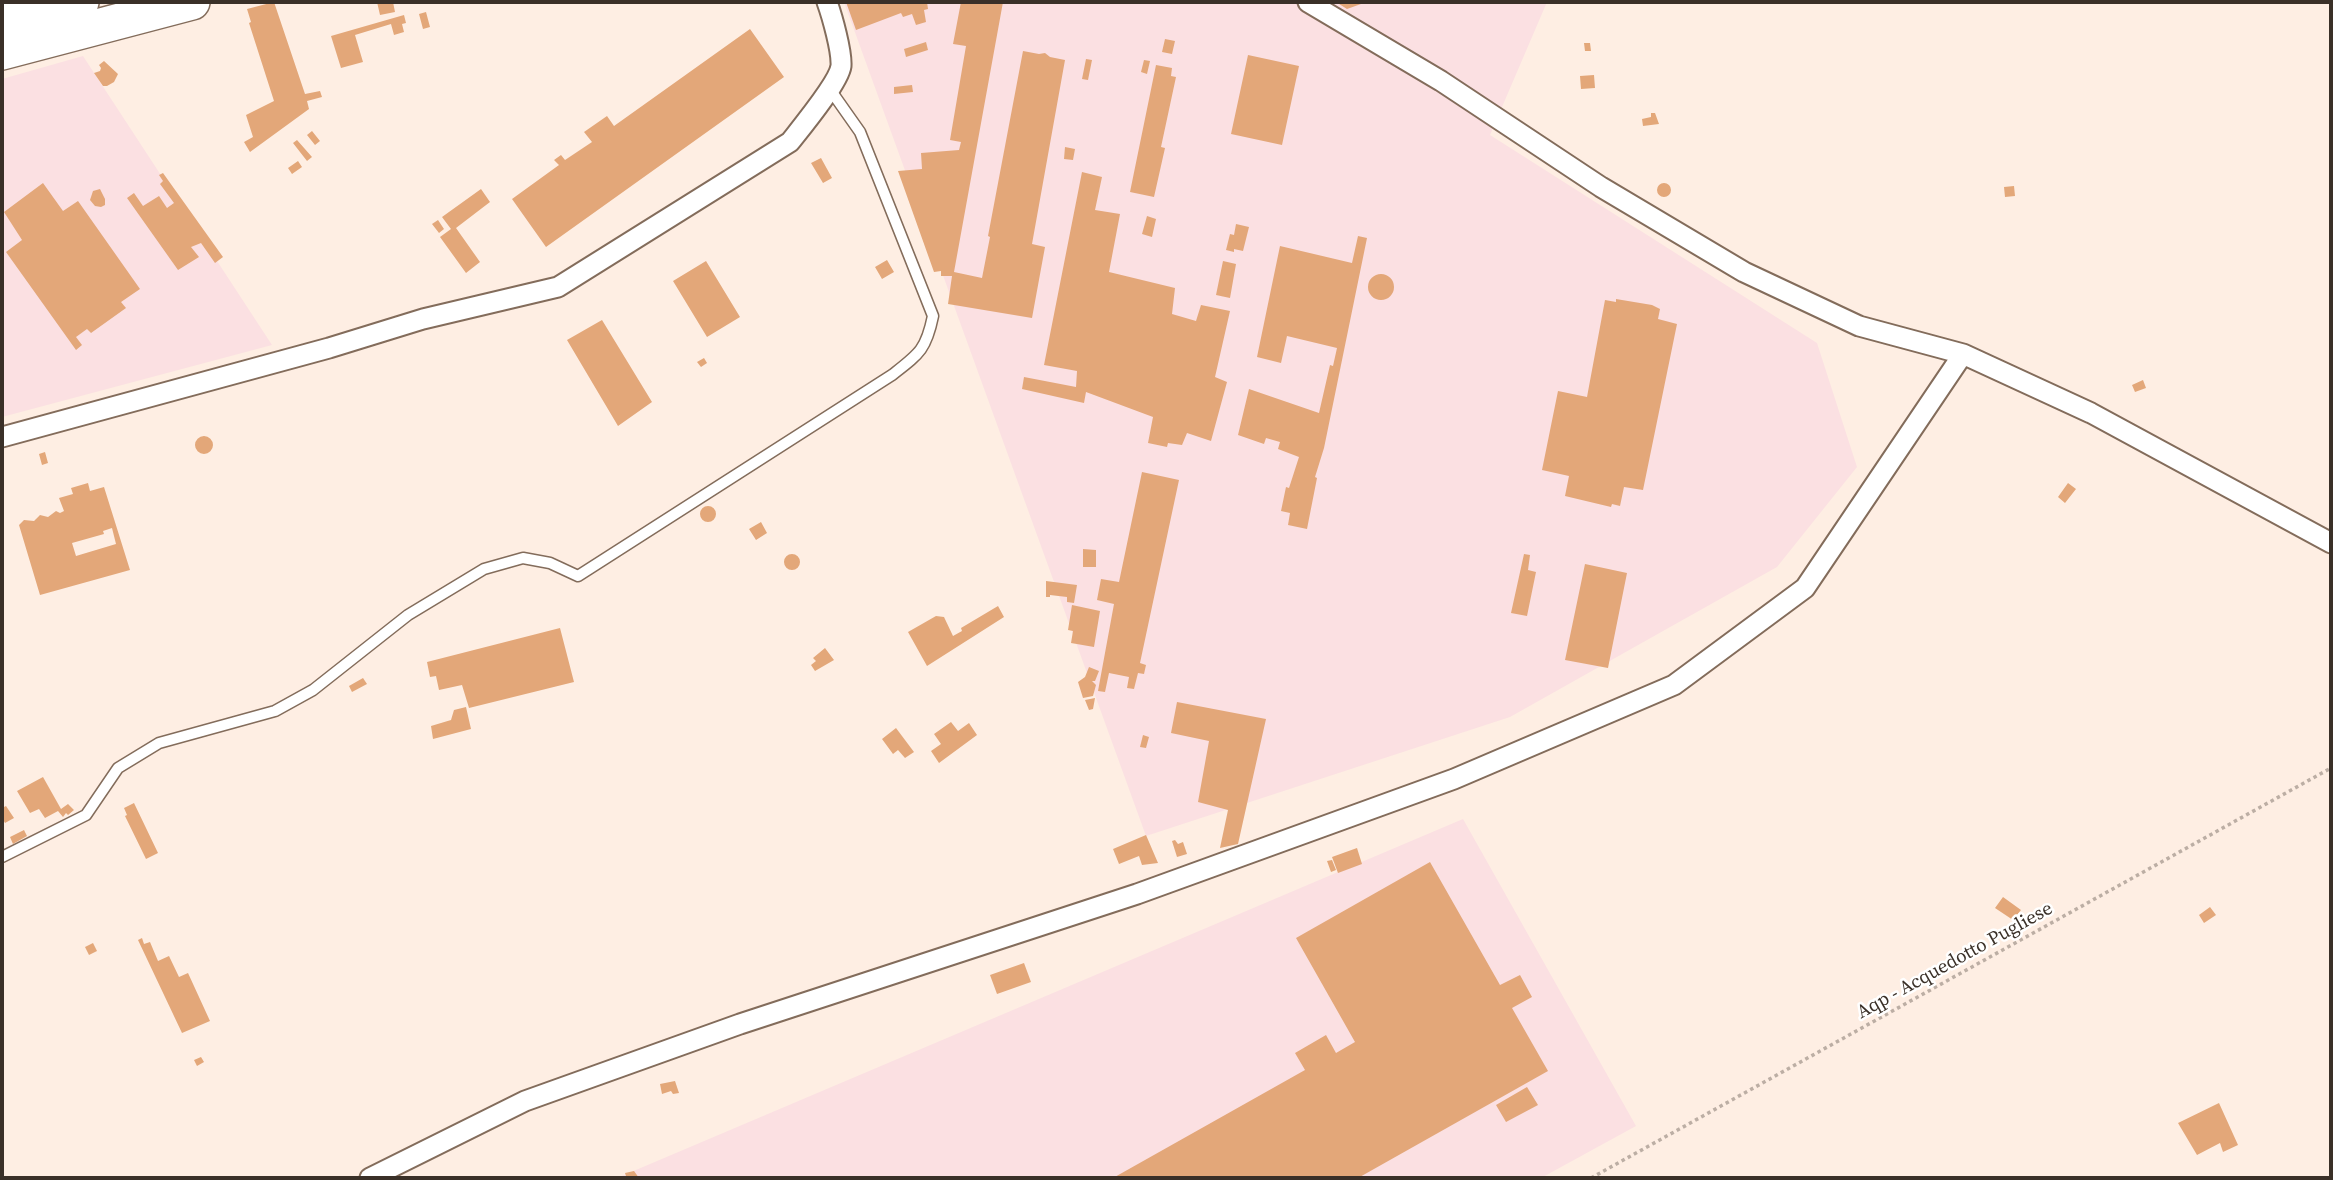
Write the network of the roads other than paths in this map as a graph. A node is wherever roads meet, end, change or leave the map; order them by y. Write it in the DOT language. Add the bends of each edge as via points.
graph roads {
  1 [pos="80,2"];
  2 [pos="192,2"];
  3 [pos="827,2"];
  4 [pos="1308,2"];
  5 [pos="2,22"];
  6 [pos="2,52"];
  7 [pos="829,87"];
  8 [pos="1963,354"];
  9 [pos="2,437"];
  10 [pos="2331,543"];
  11 [pos="2,857"];
  12 [pos="370,1178"];
  1 -- 5 [label="highway"];
  2 -- 6 [label="highway"];
  3 -- 7 [label="street" via="841,67"];
  4 -- 8 [label="street" via="1744,272 1858,326"];
  7 -- 9 [label="street" via="817,110 790,142 558,287 423,319"];
  7 -- 11 [label="lane" via="860,132 933,316 928,342 914,358 578,576 550,563 523,558 484,569 408,615 313,690 275,711 159,743 118,768 86,815"];
  8 -- 10 [label="street" via="2091,413"];
  8 -- 12 [label="street" via="1805,588 1674,685 1454,779 1163,884 740,1024 525,1101"];
}
